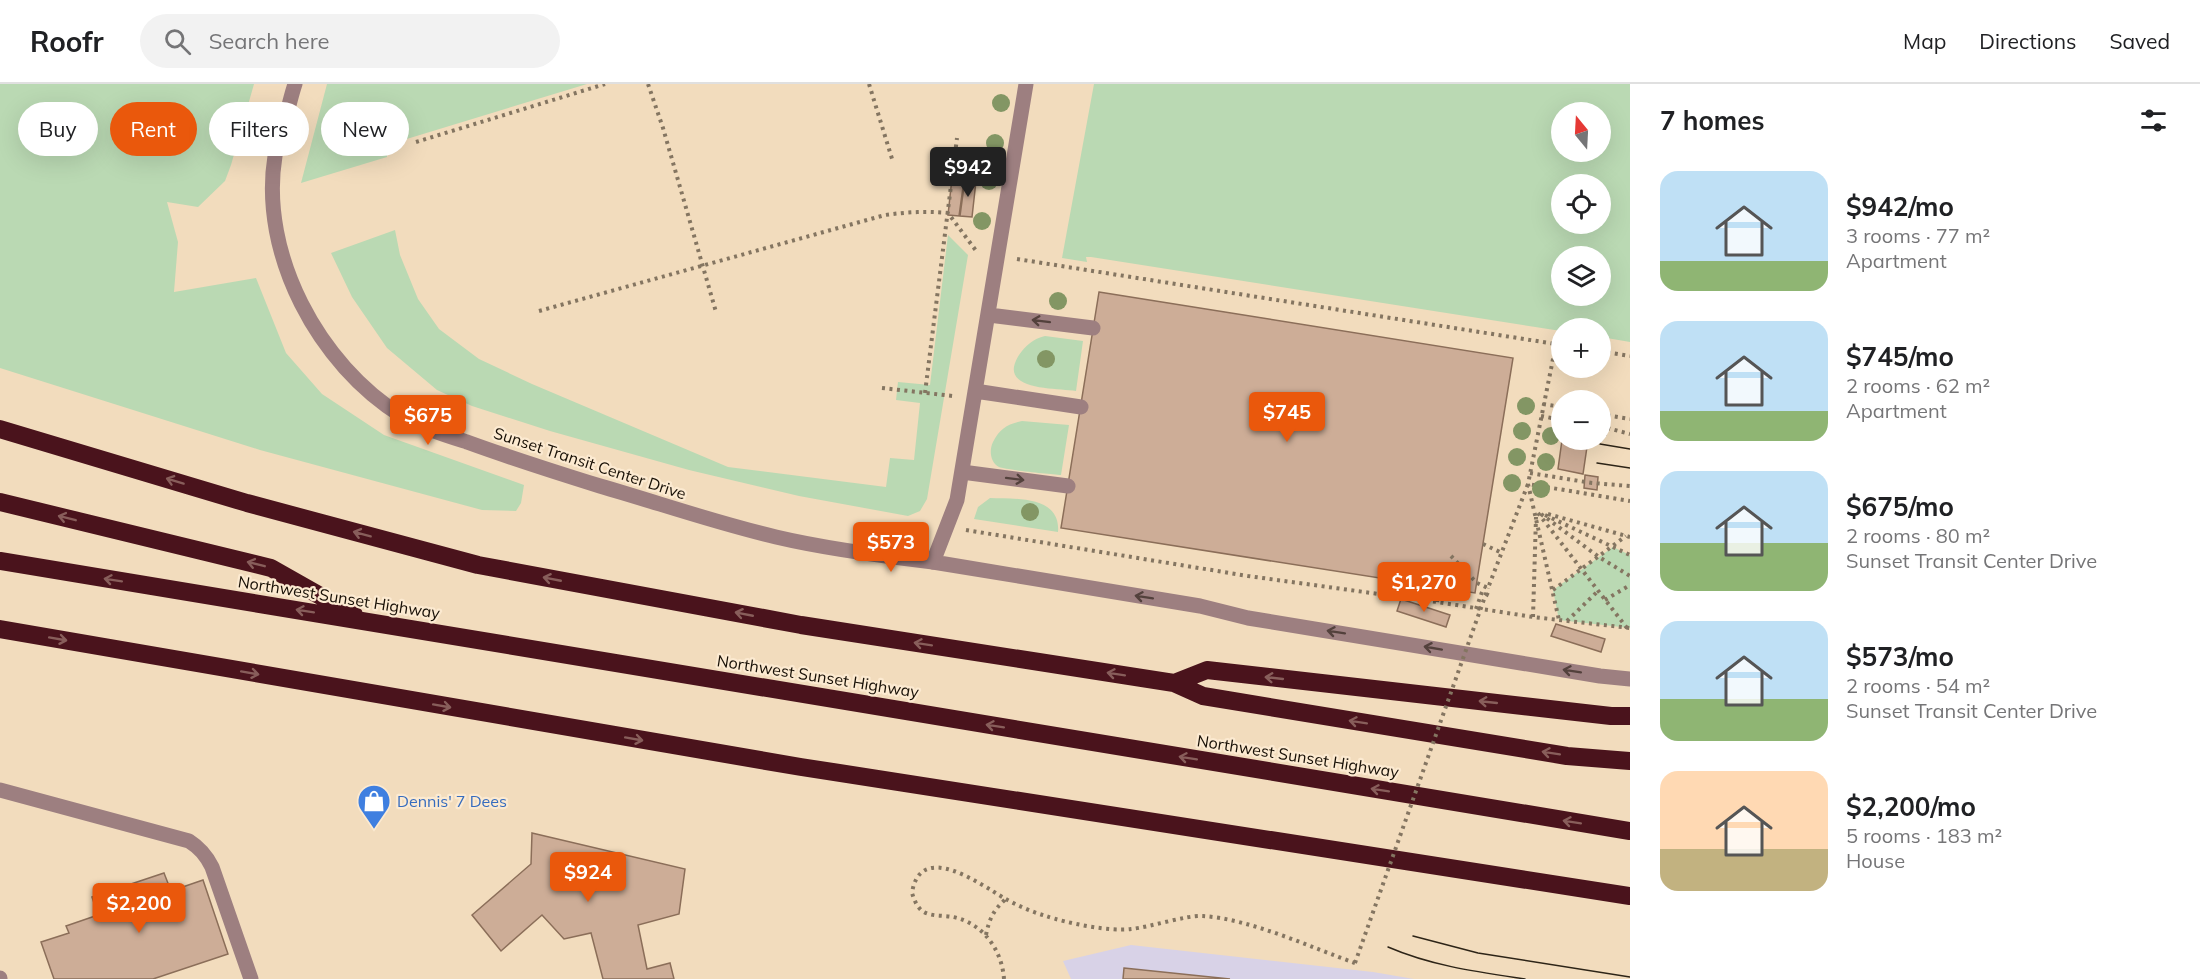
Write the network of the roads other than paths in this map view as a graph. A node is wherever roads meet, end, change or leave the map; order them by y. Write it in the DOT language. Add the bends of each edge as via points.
graph roads {
  1 [pos="295,84"];
  2 [pos="1026,84"];
  3 [pos="989,315"];
  4 [pos="1093,328"];
  5 [pos="975,395"];
  6 [pos="1081,407"];
  7 [pos="0,429"];
  8 [pos="962,472"];
  9 [pos="1068,486"];
  10 [pos="0,502"];
  11 [pos="0,561"];
  12 [pos="933,562"];
  13 [pos="363,621"];
  14 [pos="0,629"];
  15 [pos="1630,679"];
  16 [pos="1174,683"];
  17 [pos="1630,716"];
  18 [pos="1630,761"];
  19 [pos="0,790"];
  20 [pos="1630,831"];
  21 [pos="1630,896"];
  22 [pos="250,979"];
  1 -- 12 [label="street, Sunset Transit Center Drive" via="275,154 274,218 279,242 303,310 349,372 384,403 424,427 706,519 777,537"];
  2 -- 3 [label="street"];
  4 -- 3 [label="street, one-way"];
  3 -- 5 [label="street"];
  5 -- 6 [label="street"];
  5 -- 8 [label="street"];
  16 -- 7 [label="highway, one-way" via="801,625 478,565"];
  8 -- 9 [label="street, one-way"];
  8 -- 12 [label="street" via="957,500"];
  13 -- 10 [label="highway, one-way" via="271,568"];
  13 -- 11 [label="highway, Northwest Sunset Highway, one-way"];
  15 -- 12 [label="street, Sunset Transit Center Drive, one-way" via="1248,618 1200,606"];
  20 -- 13 [label="highway, Northwest Sunset Highway, one-way"];
  14 -- 21 [label="highway, one-way" via="801,767"];
  17 -- 16 [label="highway, one-way" via="1207,670"];
  18 -- 16 [label="highway, one-way" via="1567,756 1203,696"];
  19 -- 22 [label="street" via="197,846 212,867"];
}
